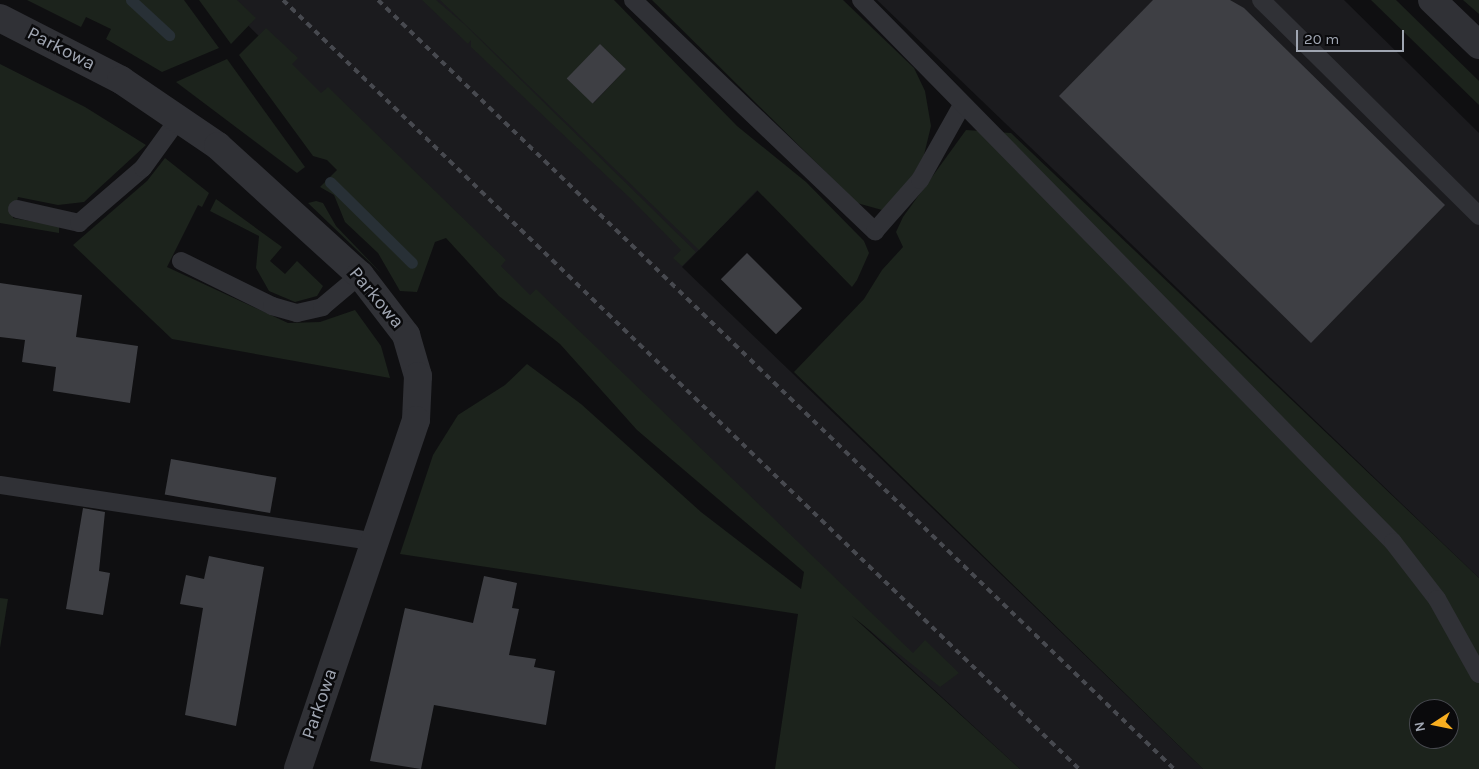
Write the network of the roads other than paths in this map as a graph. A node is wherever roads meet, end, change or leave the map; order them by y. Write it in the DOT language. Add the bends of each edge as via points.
graph roads {
  1 [pos="633,0"];
  2 [pos="861,0"];
  3 [pos="1261,0"];
  4 [pos="1432,0"];
  5 [pos="0,18"];
  6 [pos="1479,45"];
  7 [pos="961,107"];
  8 [pos="179,118"];
  9 [pos="17,209"];
  10 [pos="1479,216"];
  11 [pos="181,261"];
  12 [pos="360,275"];
  13 [pos="0,485"];
  14 [pos="377,542"];
  15 [pos="1479,674"];
  16 [pos="298,769"];
  1 -- 7 [label="lane" via="875,231 920,180"];
  2 -- 7 [label="lane"];
  3 -- 10 [label="lane"];
  4 -- 6 [label="street"];
  5 -- 8 [label="street, Parkowa" via="98,67"];
  7 -- 15 [label="lane" via="1234,376 1393,542 1437,599"];
  8 -- 9 [label="lane" via="143,168 79,223"];
  8 -- 12 [label="street, Parkowa" via="256,179"];
  11 -- 12 [label="lane" via="272,306 297,313 322,307"];
  12 -- 14 [label="street, Parkowa" via="400,322 418,376 416,420"];
  13 -- 14 [label="lane"];
  14 -- 16 [label="street, Parkowa"];
}
